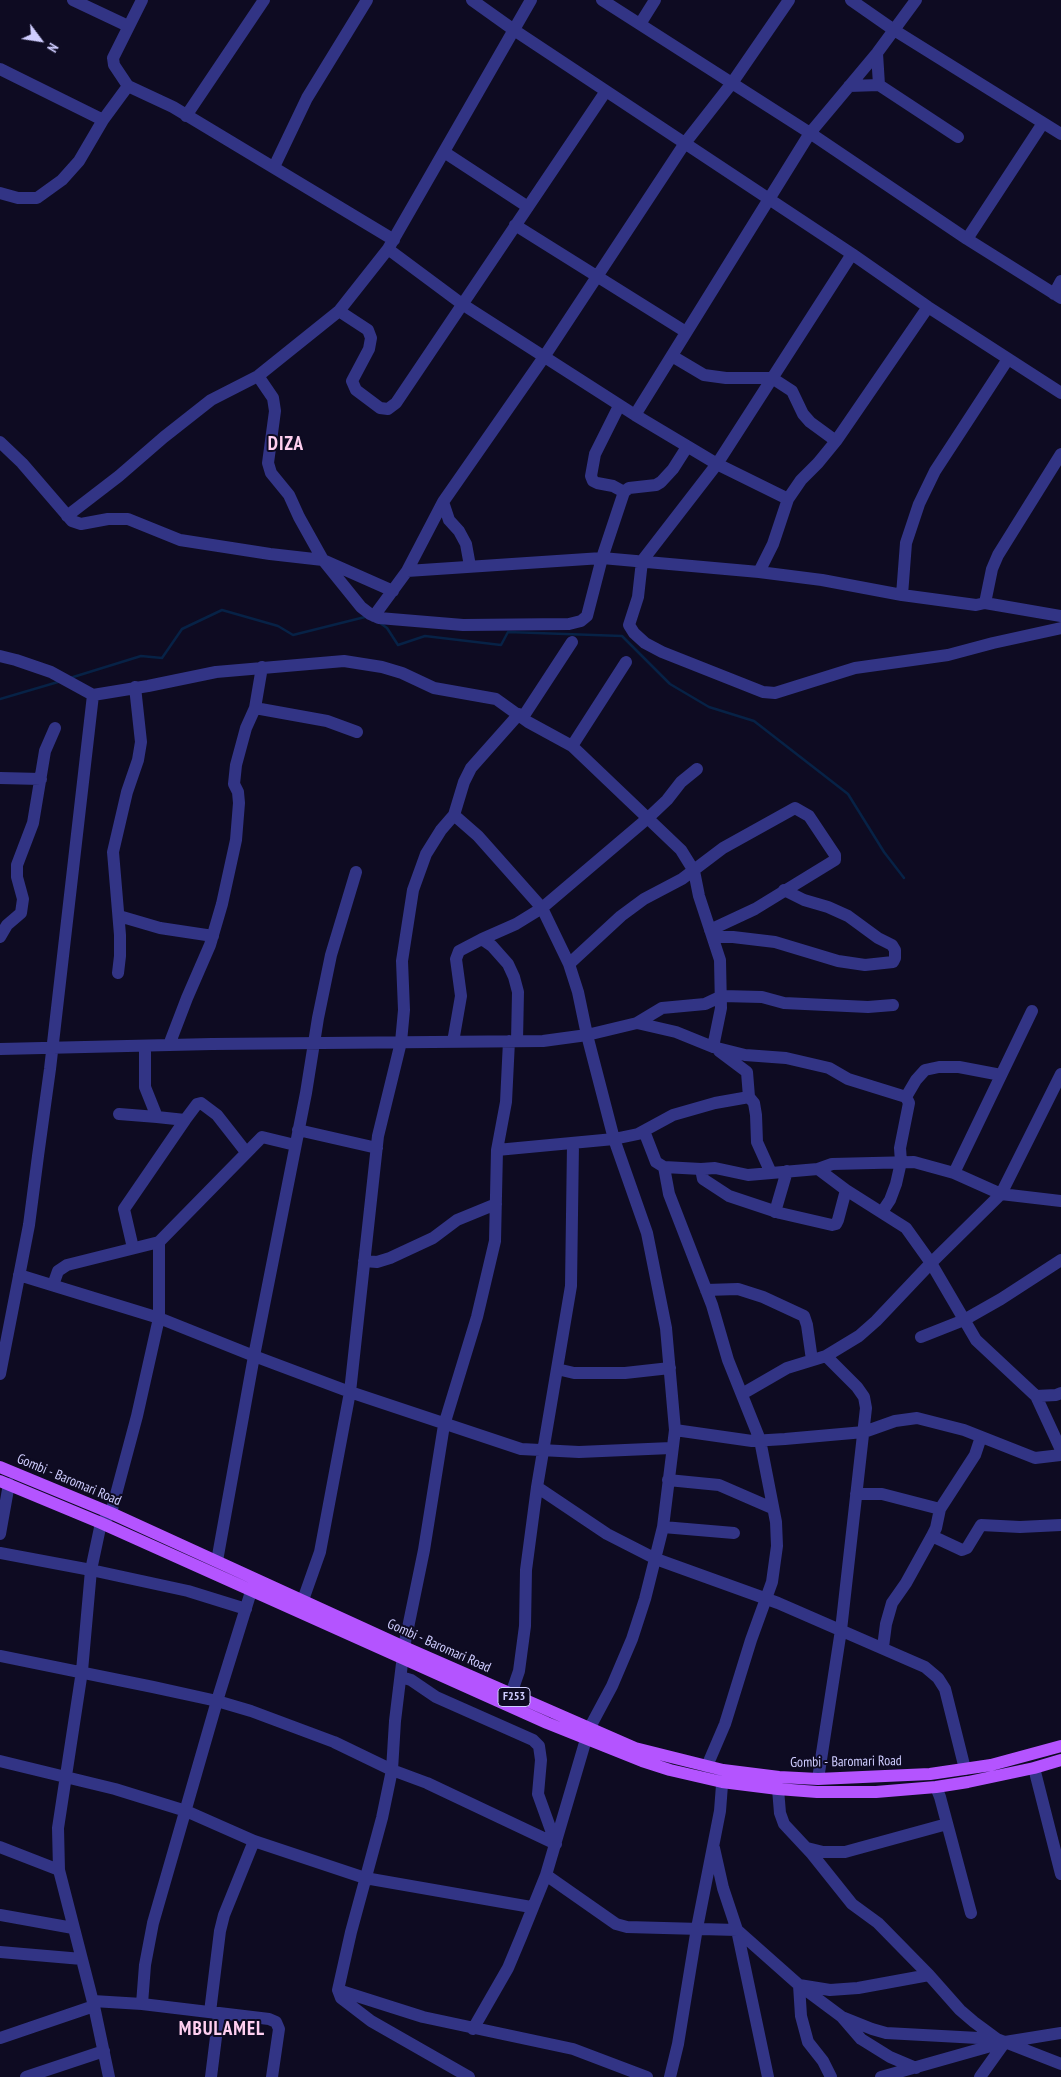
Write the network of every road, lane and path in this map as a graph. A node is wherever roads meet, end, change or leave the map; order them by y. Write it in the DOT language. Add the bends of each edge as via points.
graph roads {
  1 [pos="73,0"];
  2 [pos="142,0"];
  3 [pos="264,0"];
  4 [pos="367,0"];
  5 [pos="472,0"];
  6 [pos="531,0"];
  7 [pos="602,0"];
  8 [pos="655,0"];
  9 [pos="788,0"];
  10 [pos="851,0"];
  11 [pos="916,0"];
  12 [pos="640,24"];
  13 [pos="128,26"];
  14 [pos="514,30"];
  15 [pos="894,30"];
  16 [pos="877,53"];
  17 [pos="0,69"];
  18 [pos="732,83"];
  19 [pos="879,85"];
  20 [pos="128,86"];
  21 [pos="849,86"];
  22 [pos="606,91"];
  23 [pos="186,116"];
  24 [pos="103,120"];
  25 [pos="1042,123"];
  26 [pos="810,133"];
  27 [pos="1061,134"];
  28 [pos="958,137"];
  29 [pos="685,143"];
  30 [pos="444,152"];
  31 [pos="274,166"];
  32 [pos="0,194"];
  33 [pos="769,199"];
  34 [pos="528,207"];
  35 [pos="515,225"];
  36 [pos="967,239"];
  37 [pos="391,244"];
  38 [pos="852,254"];
  39 [pos="597,277"];
  40 [pos="1061,281"];
  41 [pos="1058,296"];
  42 [pos="462,304"];
  43 [pos="928,307"];
  44 [pos="339,311"];
  45 [pos="686,332"];
  46 [pos="672,356"];
  47 [pos="544,357"];
  48 [pos="1008,359"];
  49 [pos="258,376"];
  50 [pos="772,378"];
  51 [pos="1061,393"];
  52 [pos="620,406"];
  53 [pos="635,415"];
  54 [pos="836,441"];
  55 [pos="0,442"];
  56 [pos="687,447"];
  57 [pos="1061,454"];
  58 [pos="717,464"];
  59 [pos="624,492"];
  60 [pos="788,499"];
  61 [pos="443,502"];
  62 [pos="66,516"];
  63 [pos="602,558"];
  64 [pos="323,560"];
  65 [pos="642,561"];
  66 [pos="470,566"];
  67 [pos="407,571"];
  68 [pos="759,572"];
  69 [pos="393,591"];
  70 [pos="902,595"];
  71 [pos="985,602"];
  72 [pos="374,616"];
  73 [pos="1061,616"];
  74 [pos="1061,628"];
  75 [pos="572,642"];
  76 [pos="0,656"];
  77 [pos="626,662"];
  78 [pos="262,667"];
  79 [pos="135,687"];
  80 [pos="93,695"];
  81 [pos="255,708"];
  82 [pos="521,716"];
  83 [pos="55,728"];
  84 [pos="358,732"];
  85 [pos="572,746"];
  86 [pos="697,769"];
  87 [pos="0,778"];
  88 [pos="41,780"];
  89 [pos="454,815"];
  90 [pos="648,818"];
  91 [pos="356,872"];
  92 [pos="694,872"];
  93 [pos="784,890"];
  94 [pos="542,908"];
  95 [pos="119,916"];
  96 [pos="712,934"];
  97 [pos="213,936"];
  98 [pos="0,937"];
  99 [pos="482,939"];
  100 [pos="569,964"];
  101 [pos="118,973"];
  102 [pos="722,996"];
  103 [pos="893,1005"];
  104 [pos="1032,1011"];
  105 [pos="637,1023"];
  106 [pos="587,1035"];
  107 [pos="513,1041"];
  108 [pos="400,1042"];
  109 [pos="453,1042"];
  110 [pos="314,1044"];
  111 [pos="169,1045"];
  112 [pos="145,1046"];
  113 [pos="713,1047"];
  114 [pos="52,1048"];
  115 [pos="0,1049"];
  116 [pos="770,1058"];
  117 [pos="747,1072"];
  118 [pos="1061,1074"];
  119 [pos="1001,1075"];
  120 [pos="749,1097"];
  121 [pos="906,1097"];
  122 [pos="119,1114"];
  123 [pos="157,1117"];
  124 [pos="185,1120"];
  125 [pos="298,1130"];
  126 [pos="644,1131"];
  127 [pos="614,1139"];
  128 [pos="573,1144"];
  129 [pos="295,1145"];
  130 [pos="377,1148"];
  131 [pos="497,1150"];
  132 [pos="246,1152"];
  133 [pos="901,1162"];
  134 [pos="664,1167"];
  135 [pos="701,1168"];
  136 [pos="818,1169"];
  137 [pos="788,1171"];
  138 [pos="771,1173"];
  139 [pos="954,1173"];
  140 [pos="846,1190"];
  141 [pos="1001,1194"];
  142 [pos="1061,1201"];
  143 [pos="496,1204"];
  144 [pos="775,1212"];
  145 [pos="882,1212"];
  146 [pos="160,1242"];
  147 [pos="133,1248"];
  148 [pos="1061,1260"];
  149 [pos="364,1261"];
  150 [pos="931,1263"];
  151 [pos="19,1275"];
  152 [pos="53,1285"];
  153 [pos="706,1290"];
  154 [pos="159,1318"];
  155 [pos="964,1320"];
  156 [pos="921,1337"];
  157 [pos="254,1356"];
  158 [pos="826,1356"];
  159 [pos="812,1360"];
  160 [pos="670,1368"];
  161 [pos="557,1369"];
  162 [pos="0,1374"];
  163 [pos="350,1392"];
  164 [pos="1061,1393"];
  165 [pos="742,1394"];
  166 [pos="1036,1396"];
  167 [pos="444,1425"];
  168 [pos="674,1430"];
  169 [pos="862,1432"];
  170 [pos="981,1437"];
  171 [pos="760,1440"];
  172 [pos="671,1448"];
  173 [pos="543,1450"];
  174 [pos="1061,1450"];
  175 [pos="1061,1455"];
  176 [pos="0,1467"];
  177 [pos="668,1480"];
  178 [pos="5,1483"];
  179 [pos="537,1487"];
  180 [pos="856,1494"];
  181 [pos="772,1508"];
  182 [pos="940,1509"];
  183 [pos="110,1513"];
  184 [pos="102,1523"];
  185 [pos="1061,1524"];
  186 [pos="663,1527"];
  187 [pos="734,1533"];
  188 [pos="0,1534"];
  189 [pos="932,1536"];
  190 [pos="0,1553"];
  191 [pos="656,1559"];
  192 [pos="217,1561"];
  193 [pos="92,1570"];
  194 [pos="255,1579"];
  195 [pos="251,1592"];
  196 [pos="765,1599"];
  197 [pos="303,1600"];
  198 [pos="246,1609"];
  199 [pos="841,1630"];
  200 [pos="883,1647"];
  201 [pos="404,1653"];
  202 [pos="0,1656"];
  203 [pos="82,1672"];
  204 [pos="401,1677"];
  205 [pos="510,1700"];
  206 [pos="216,1701"];
  207 [pos="588,1734"];
  208 [pos="1061,1746"];
  209 [pos="1061,1760"];
  210 [pos="0,1761"];
  211 [pos="707,1766"];
  212 [pos="965,1768"];
  213 [pos="1034,1768"];
  214 [pos="392,1770"];
  215 [pos="723,1776"];
  216 [pos="67,1779"];
  217 [pos="818,1779"];
  218 [pos="936,1787"];
  219 [pos="778,1790"];
  220 [pos="186,1810"];
  221 [pos="947,1824"];
  222 [pos="254,1841"];
  223 [pos="556,1844"];
  224 [pos="714,1846"];
  225 [pos="0,1847"];
  226 [pos="807,1848"];
  227 [pos="59,1870"];
  228 [pos="546,1874"];
  229 [pos="1061,1874"];
  230 [pos="365,1878"];
  231 [pos="532,1907"];
  232 [pos="971,1913"];
  233 [pos="0,1914"];
  234 [pos="74,1928"];
  235 [pos="697,1928"];
  236 [pos="737,1930"];
  237 [pos="0,1952"];
  238 [pos="82,1959"];
  239 [pos="929,1975"];
  240 [pos="799,1984"];
  241 [pos="338,1990"];
  242 [pos="94,2003"];
  243 [pos="142,2004"];
  244 [pos="215,2013"];
  245 [pos="842,2017"];
  246 [pos="472,2029"];
  247 [pos="1061,2034"];
  248 [pos="0,2038"];
  249 [pos="1001,2040"];
  250 [pos="104,2051"];
  251 [pos="1061,2064"];
  252 [pos="916,2068"];
  253 [pos="888,2076"];
  254 [pos="26,2077"];
  255 [pos="109,2077"];
  256 [pos="211,2077"];
  257 [pos="272,2077"];
  258 [pos="469,2077"];
  259 [pos="647,2077"];
  260 [pos="670,2077"];
  261 [pos="768,2077"];
  262 [pos="831,2077"];
  263 [pos="980,2077"];
  1 -- 13 [label="street"];
  2 -- 13 [label="street"];
  3 -- 23 [label="street"];
  4 -- 31 [label="street" via="307,98"];
  5 -- 14 [label="street"];
  6 -- 14 [label="street"];
  7 -- 12 [label="street"];
  8 -- 12 [label="street"];
  9 -- 18 [label="street"];
  10 -- 15 [label="street"];
  11 -- 15 [label="street"];
  12 -- 18 [label="street"];
  13 -- 20 [label="street" via="113,58"];
  14 -- 22 [label="street"];
  14 -- 30 [label="street"];
  15 -- 16 [label="street"];
  15 -- 25 [label="street"];
  16 -- 19 [label="street"];
  16 -- 21 [label="street"];
  17 -- 24 [label="street"];
  18 -- 26 [label="street"];
  18 -- 29 [label="street"];
  19 -- 21 [label="street"];
  19 -- 28 [label="street"];
  20 -- 23 [label="street"];
  20 -- 24 [label="street"];
  21 -- 26 [label="street"];
  22 -- 29 [label="street"];
  22 -- 34 [label="street"];
  23 -- 31 [label="street"];
  24 -- 32 [label="street" via="79,161 62,180 37,198"];
  25 -- 27 [label="street"];
  25 -- 36 [label="street"];
  26 -- 33 [label="street"];
  26 -- 36 [label="street"];
  29 -- 33 [label="street"];
  29 -- 39 [label="street"];
  30 -- 34 [label="street"];
  30 -- 37 [label="street"];
  31 -- 37 [label="street"];
  33 -- 38 [label="street"];
  33 -- 45 [label="street"];
  34 -- 35 [label="street"];
  35 -- 39 [label="street"];
  35 -- 42 [label="street"];
  36 -- 41 [label="street"];
  37 -- 42 [label="street"];
  37 -- 44 [label="street"];
  38 -- 43 [label="street"];
  38 -- 50 [label="street"];
  39 -- 45 [label="street"];
  39 -- 47 [label="street"];
  40 -- 41 [label="street"];
  42 -- 44 [label="street" via="396,403 388,410 380,408 356,390 352,381 372,338 368,330"];
  42 -- 47 [label="street"];
  43 -- 48 [label="street"];
  43 -- 54 [label="street"];
  44 -- 49 [label="street"];
  45 -- 46 [label="street"];
  46 -- 50 [label="street" via="704,375"];
  46 -- 53 [label="street"];
  47 -- 52 [label="street"];
  47 -- 61 [label="street"];
  48 -- 51 [label="street"];
  48 -- 70 [label="street" via="935,471 918,504 906,543"];
  49 -- 62 [label="street" via="211,400"];
  49 -- 64 [label="street" via="273,398 275,411 268,463 271,473 289,495"];
  50 -- 54 [label="street" via="792,392 810,422"];
  50 -- 58 [label="street"];
  52 -- 53 [label="street"];
  52 -- 59 [label="street" via="595,454 591,476 597,483"];
  53 -- 56 [label="street"];
  54 -- 60 [label="street"];
  55 -- 62 [label="street"];
  56 -- 58 [label="street"];
  56 -- 59 [label="street" via="673,469 656,486 629,488"];
  57 -- 71 [label="street" via="998,555"];
  58 -- 60 [label="street"];
  58 -- 65 [label="street"];
  59 -- 63 [label="street"];
  60 -- 68 [label="street" via="773,544"];
  61 -- 66 [label="street" via="449,520 466,544"];
  61 -- 67 [label="street"];
  62 -- 64 [label="street" via="81,524 108,519 128,520 180,540"];
  63 -- 65 [label="street"];
  63 -- 66 [label="street"];
  63 -- 72 [label="street" via="587,616 581,622 464,624"];
  64 -- 69 [label="street"];
  64 -- 72 [label="street" via="361,607"];
  65 -- 68 [label="street"];
  65 -- 74 [label="street" via="638,597 629,625 634,633 662,652 763,692 786,690 855,668 948,655"];
  66 -- 67 [label="street"];
  67 -- 69 [label="street"];
  68 -- 70 [label="street"];
  69 -- 72 [label="street"];
  70 -- 71 [label="street" via="976,605"];
  71 -- 73 [label="street"];
  75 -- 82 [label="street"];
  76 -- 80 [label="street" via="51,672"];
  77 -- 85 [label="street"];
  78 -- 79 [label="street"];
  78 -- 81 [label="street"];
  78 -- 82 [label="street" via="344,661 382,667 434,688 496,699"];
  79 -- 80 [label="street"];
  79 -- 95 [label="street" via="141,742 113,852"];
  80 -- 114 [label="street"];
  81 -- 84 [label="street" via="327,721"];
  81 -- 97 [label="street" via="236,765 234,784 239,803 236,840"];
  82 -- 85 [label="street"];
  82 -- 89 [label="street" via="471,768"];
  83 -- 88 [label="street" via="45,751"];
  85 -- 90 [label="street"];
  86 -- 90 [label="street"];
  87 -- 88 [label="street"];
  88 -- 98 [label="street" via="33,823 17,865 23,899 21,913 7,925"];
  89 -- 94 [label="street" via="478,836"];
  89 -- 108 [label="street" via="426,854 413,890 402,961 404,1010"];
  90 -- 92 [label="street" via="681,850"];
  90 -- 94 [label="street"];
  91 -- 110 [label="street" via="331,955"];
  92 -- 93 [label="street" via="723,848 795,808 809,816 835,855 834,860"];
  92 -- 96 [label="street"];
  92 -- 100 [label="street" via="644,899"];
  93 -- 96 [label="street"];
  93 -- 96 [label="street" via="848,916 892,945 895,950 893,962 865,965 775,942"];
  94 -- 99 [label="street"];
  94 -- 100 [label="street"];
  95 -- 97 [label="street" via="147,926"];
  95 -- 101 [label="street"];
  96 -- 102 [label="street" via="720,960"];
  97 -- 111 [label="street"];
  99 -- 107 [label="street" via="508,964 514,976 518,992"];
  99 -- 109 [label="street" via="459,951 456,959 461,996"];
  100 -- 106 [label="street"];
  102 -- 103 [label="street" via="762,998 784,1003"];
  102 -- 105 [label="street" via="705,1004 662,1008"];
  102 -- 113 [label="street"];
  104 -- 119 [label="street"];
  105 -- 106 [label="street"];
  105 -- 113 [label="street" via="676,1032"];
  106 -- 107 [label="street"];
  106 -- 127 [label="street"];
  107 -- 109 [label="street"];
  107 -- 131 [label="street"];
  108 -- 109 [label="street"];
  108 -- 110 [label="street"];
  108 -- 130 [label="street"];
  110 -- 111 [label="street"];
  110 -- 125 [label="street"];
  111 -- 112 [label="street"];
  112 -- 114 [label="street"];
  112 -- 123 [label="street" via="145,1087"];
  113 -- 116 [label="street"];
  113 -- 117 [label="street"];
  114 -- 115 [label="street"];
  114 -- 151 [label="street" via="29,1225"];
  116 -- 117 [label="street"];
  116 -- 121 [label="street" via="786,1058 829,1068 848,1079"];
  117 -- 120 [label="street"];
  118 -- 141 [label="street"];
  119 -- 121 [label="street" via="959,1066 925,1070"];
  119 -- 139 [label="street"];
  120 -- 126 [label="street" via="672,1115"];
  120 -- 138 [label="street" via="754,1103 757,1142"];
  121 -- 133 [label="street" via="909,1103 900,1148"];
  122 -- 123 [label="street"];
  123 -- 124 [label="street"];
  124 -- 132 [label="street" via="201,1103 217,1115"];
  124 -- 147 [label="street" via="124,1209"];
  125 -- 129 [label="street"];
  125 -- 130 [label="street"];
  126 -- 127 [label="street"];
  126 -- 134 [label="street" via="656,1162"];
  127 -- 128 [label="street"];
  127 -- 160 [label="street" via="647,1233 666,1328"];
  128 -- 131 [label="street"];
  128 -- 161 [label="street" via="572,1286"];
  129 -- 132 [label="street" via="262,1137"];
  129 -- 157 [label="street"];
  130 -- 149 [label="street"];
  131 -- 143 [label="street"];
  132 -- 146 [label="street"];
  133 -- 136 [label="street" via="832,1164"];
  133 -- 139 [label="street" via="927,1164"];
  133 -- 145 [label="street" via="890,1200"];
  134 -- 135 [label="street"];
  134 -- 153 [label="street" via="669,1194"];
  135 -- 138 [label="street" via="748,1175"];
  135 -- 144 [label="street" via="703,1179 715,1188"];
  136 -- 137 [label="street"];
  136 -- 140 [label="street"];
  137 -- 138 [label="street"];
  137 -- 144 [label="street"];
  139 -- 141 [label="street"];
  140 -- 144 [label="street" via="836,1224"];
  140 -- 145 [label="street"];
  141 -- 142 [label="street"];
  141 -- 150 [label="street"];
  143 -- 149 [label="street" via="457,1220 433,1238 390,1258"];
  143 -- 167 [label="street" via="495,1241 489,1271"];
  145 -- 150 [label="street" via="906,1228"];
  146 -- 147 [label="street"];
  146 -- 154 [label="street"];
  147 -- 152 [label="street" via="62,1267"];
  148 -- 155 [label="street"];
  149 -- 163 [label="street"];
  150 -- 155 [label="street"];
  150 -- 158 [label="street" via="876,1321 859,1336"];
  151 -- 152 [label="street"];
  151 -- 162 [label="street"];
  152 -- 154 [label="street"];
  153 -- 159 [label="street" via="738,1289 804,1316"];
  153 -- 165 [label="street"];
  154 -- 157 [label="street"];
  154 -- 183 [label="street" via="137,1416"];
  155 -- 156 [label="street"];
  155 -- 166 [label="street" via="976,1340"];
  157 -- 163 [label="street"];
  157 -- 192 [label="street"];
  158 -- 159 [label="street"];
  158 -- 169 [label="street" via="864,1397 866,1408"];
  159 -- 165 [label="street" via="787,1368"];
  160 -- 161 [label="street" via="625,1373 574,1373"];
  160 -- 168 [label="street"];
  161 -- 173 [label="street"];
  163 -- 167 [label="street"];
  163 -- 197 [label="street" via="320,1552"];
  164 -- 166 [label="street"];
  165 -- 171 [label="street"];
  166 -- 174 [label="street"];
  167 -- 173 [label="street" via="521,1449"];
  167 -- 201 [label="street"];
  168 -- 171 [label="street"];
  168 -- 172 [label="street"];
  169 -- 170 [label="street" via="895,1421 917,1418"];
  169 -- 171 [label="street"];
  169 -- 180 [label="street"];
  170 -- 175 [label="street" via="1035,1458"];
  170 -- 182 [label="street" via="975,1455"];
  171 -- 181 [label="street"];
  172 -- 173 [label="street" via="578,1452"];
  172 -- 177 [label="street"];
  173 -- 179 [label="street"];
  176 -- 183 [label="main road, Gombi - Baromari Road / F253"];
  177 -- 181 [label="street" via="719,1485"];
  177 -- 186 [label="street"];
  178 -- 184 [label="main road, Gombi - Baromari Road / F253"];
  178 -- 188 [label="street"];
  179 -- 191 [label="street" via="607,1534"];
  179 -- 205 [label="street" via="526,1570 523,1641 519,1671"];
  180 -- 182 [label="street" via="882,1494"];
  180 -- 199 [label="street"];
  181 -- 196 [label="street" via="777,1546 775,1568"];
  182 -- 189 [label="street"];
  183 -- 184 [label="street"];
  183 -- 192 [label="main road, Gombi - Baromari Road / F253"];
  184 -- 193 [label="street"];
  184 -- 195 [label="main road, Gombi - Baromari Road / F253"];
  185 -- 189 [label="street" via="1020,1528 981,1525 967,1548 962,1550"];
  186 -- 187 [label="street"];
  186 -- 191 [label="street"];
  189 -- 200 [label="street" via="892,1604"];
  190 -- 193 [label="street"];
  191 -- 196 [label="street"];
  191 -- 207 [label="street" via="632,1639"];
  192 -- 194 [label="main road, Gombi - Baromari Road / F253"];
  193 -- 198 [label="street" via="188,1591"];
  193 -- 203 [label="street"];
  194 -- 195 [label="street"];
  194 -- 197 [label="main road, Gombi - Baromari Road / F253"];
  195 -- 198 [label="street"];
  195 -- 201 [label="main road, Gombi - Baromari Road / F253"];
  196 -- 199 [label="street"];
  196 -- 211 [label="street"];
  197 -- 201 [label="main road, Gombi - Baromari Road / F253"];
  198 -- 206 [label="street"];
  199 -- 200 [label="street"];
  199 -- 217 [label="street"];
  200 -- 212 [label="street" via="925,1667 938,1678 945,1689"];
  201 -- 204 [label="street"];
  201 -- 205 [label="main road, Gombi - Baromari Road / F253"];
  202 -- 203 [label="street"];
  203 -- 206 [label="street"];
  203 -- 216 [label="street"];
  204 -- 214 [label="street"];
  204 -- 223 [label="street" via="411,1680 436,1698 533,1740 539,1746 538,1794"];
  205 -- 207 [label="main road, Gombi - Baromari Road / F253"];
  206 -- 214 [label="street" via="334,1742"];
  206 -- 220 [label="street"];
  207 -- 211 [label="main road, Gombi - Baromari Road / F253"];
  207 -- 215 [label="main road, Gombi - Baromari Road / F253" via="652,1764"];
  207 -- 223 [label="street"];
  208 -- 212 [label="main road, Gombi - Baromari Road / F253" via="991,1765"];
  209 -- 213 [label="main road, Gombi - Baromari Road / F253"];
  210 -- 216 [label="street"];
  211 -- 215 [label="main road, Gombi - Baromari Road / F253"];
  212 -- 217 [label="main road, Gombi - Baromari Road / F253" via="903,1776"];
  213 -- 218 [label="main road, Gombi - Baromari Road / F253"];
  213 -- 229 [label="street"];
  214 -- 223 [label="street" via="427,1783"];
  214 -- 230 [label="street"];
  215 -- 217 [label="main road, Gombi - Baromari Road / F253"];
  215 -- 219 [label="main road, Gombi - Baromari Road / F253"];
  215 -- 224 [label="street"];
  216 -- 220 [label="street"];
  216 -- 227 [label="street" via="58,1828"];
  218 -- 219 [label="main road, Gombi - Baromari Road / F253" via="876,1792"];
  218 -- 221 [label="street"];
  219 -- 226 [label="street" via="784,1824"];
  220 -- 222 [label="street"];
  220 -- 243 [label="street" via="153,1923"];
  221 -- 226 [label="street" via="846,1852"];
  221 -- 232 [label="street"];
  222 -- 230 [label="street"];
  222 -- 244 [label="street" via="220,1931"];
  223 -- 228 [label="street"];
  224 -- 235 [label="street"];
  224 -- 236 [label="street"];
  225 -- 227 [label="street"];
  226 -- 239 [label="street" via="852,1904 878,1924"];
  227 -- 234 [label="street"];
  228 -- 231 [label="street"];
  228 -- 235 [label="street" via="616,1924"];
  230 -- 231 [label="street"];
  230 -- 241 [label="street"];
  231 -- 246 [label="street" via="508,1968"];
  233 -- 234 [label="street"];
  234 -- 238 [label="street"];
  235 -- 236 [label="street"];
  235 -- 260 [label="street"];
  236 -- 240 [label="street"];
  236 -- 261 [label="street"];
  237 -- 238 [label="street"];
  238 -- 242 [label="street"];
  239 -- 240 [label="street" via="830,1990"];
  239 -- 249 [label="street" via="960,2010"];
  240 -- 245 [label="street"];
  240 -- 262 [label="street" via="801,2016 808,2042"];
  241 -- 246 [label="street"];
  241 -- 258 [label="street" via="341,1998 371,2021"];
  242 -- 243 [label="street"];
  242 -- 248 [label="street"];
  242 -- 250 [label="street"];
  243 -- 244 [label="street"];
  244 -- 256 [label="street"];
  244 -- 257 [label="street" via="276,2022 279,2029"];
  245 -- 249 [label="street" via="886,2033"];
  245 -- 252 [label="street" via="861,2039"];
  246 -- 259 [label="street" via="573,2049"];
  247 -- 249 [label="street"];
  249 -- 251 [label="street"];
  249 -- 252 [label="street"];
  249 -- 263 [label="street"];
  250 -- 254 [label="street"];
  250 -- 255 [label="street"];
  252 -- 253 [label="street"];
}
